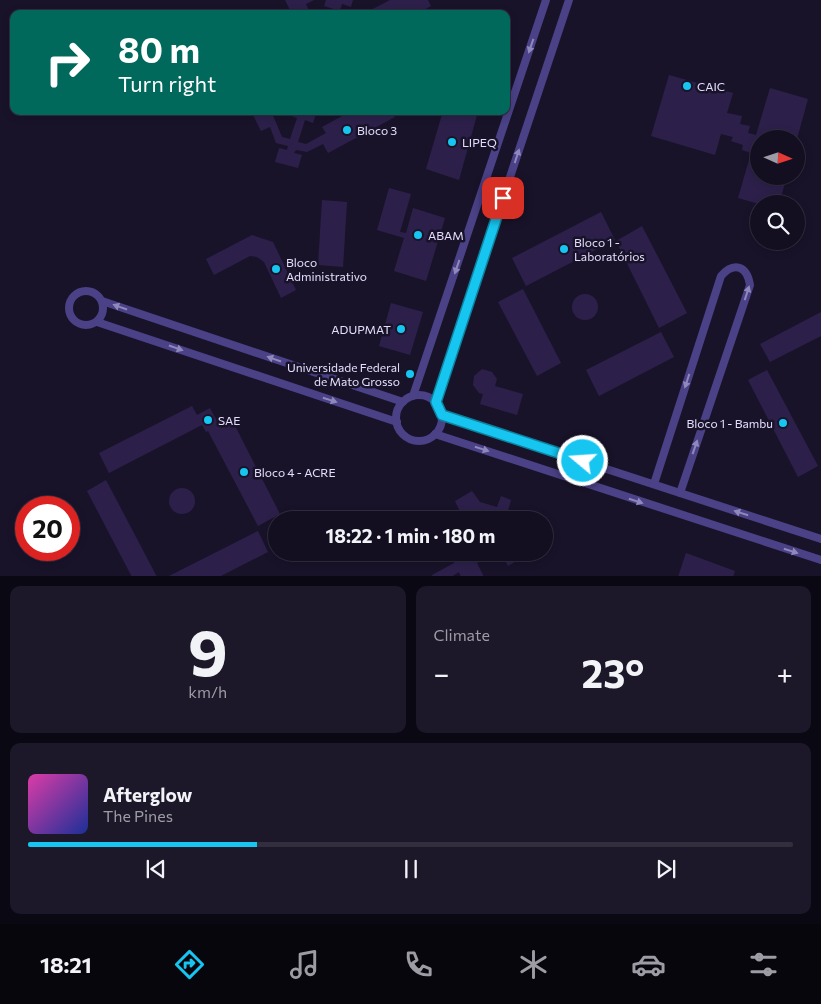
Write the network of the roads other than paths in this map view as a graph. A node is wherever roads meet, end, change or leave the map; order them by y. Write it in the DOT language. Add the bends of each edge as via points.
graph roads {
  1 [pos="546,0"];
  2 [pos="569,0"];
  3 [pos="510,107"];
  4 [pos="507,115"];
  5 [pos="102,301"];
  6 [pos="97,322"];
  7 [pos="413,396"];
  8 [pos="403,402"];
  9 [pos="436,402"];
  10 [pos="442,415"];
  11 [pos="397,422"];
  12 [pos="436,434"];
  13 [pos="654,484"];
  14 [pos="680,493"];
  15 [pos="821,539"];
  16 [pos="821,560"];
  1 -- 3 [label="lane, one-way"];
  9 -- 2 [label="lane, one-way"];
  4 -- 7 [label="lane, one-way"];
  5 -- 6 [label="lane" via="103,313"];
  5 -- 6 [label="lane" via="88,290 77,293 70,302 70,313 76,322 87,326"];
  8 -- 5 [label="lane, one-way"];
  6 -- 11 [label="lane, one-way"];
  7 -- 8 [label="lane"];
  7 -- 9 [label="lane"];
  8 -- 11 [label="lane" via="397,412"];
  9 -- 10 [label="lane"];
  10 -- 12 [label="lane"];
  10 -- 13 [label="lane"];
  11 -- 12 [label="lane" via="401,433 413,441 427,440"];
  12 -- 16 [label="lane, one-way"];
  13 -- 14 [label="lane"];
  14 -- 13 [label="lane, one-way" via="750,285 743,269 727,269 721,276"];
  15 -- 14 [label="lane, one-way"];
}
